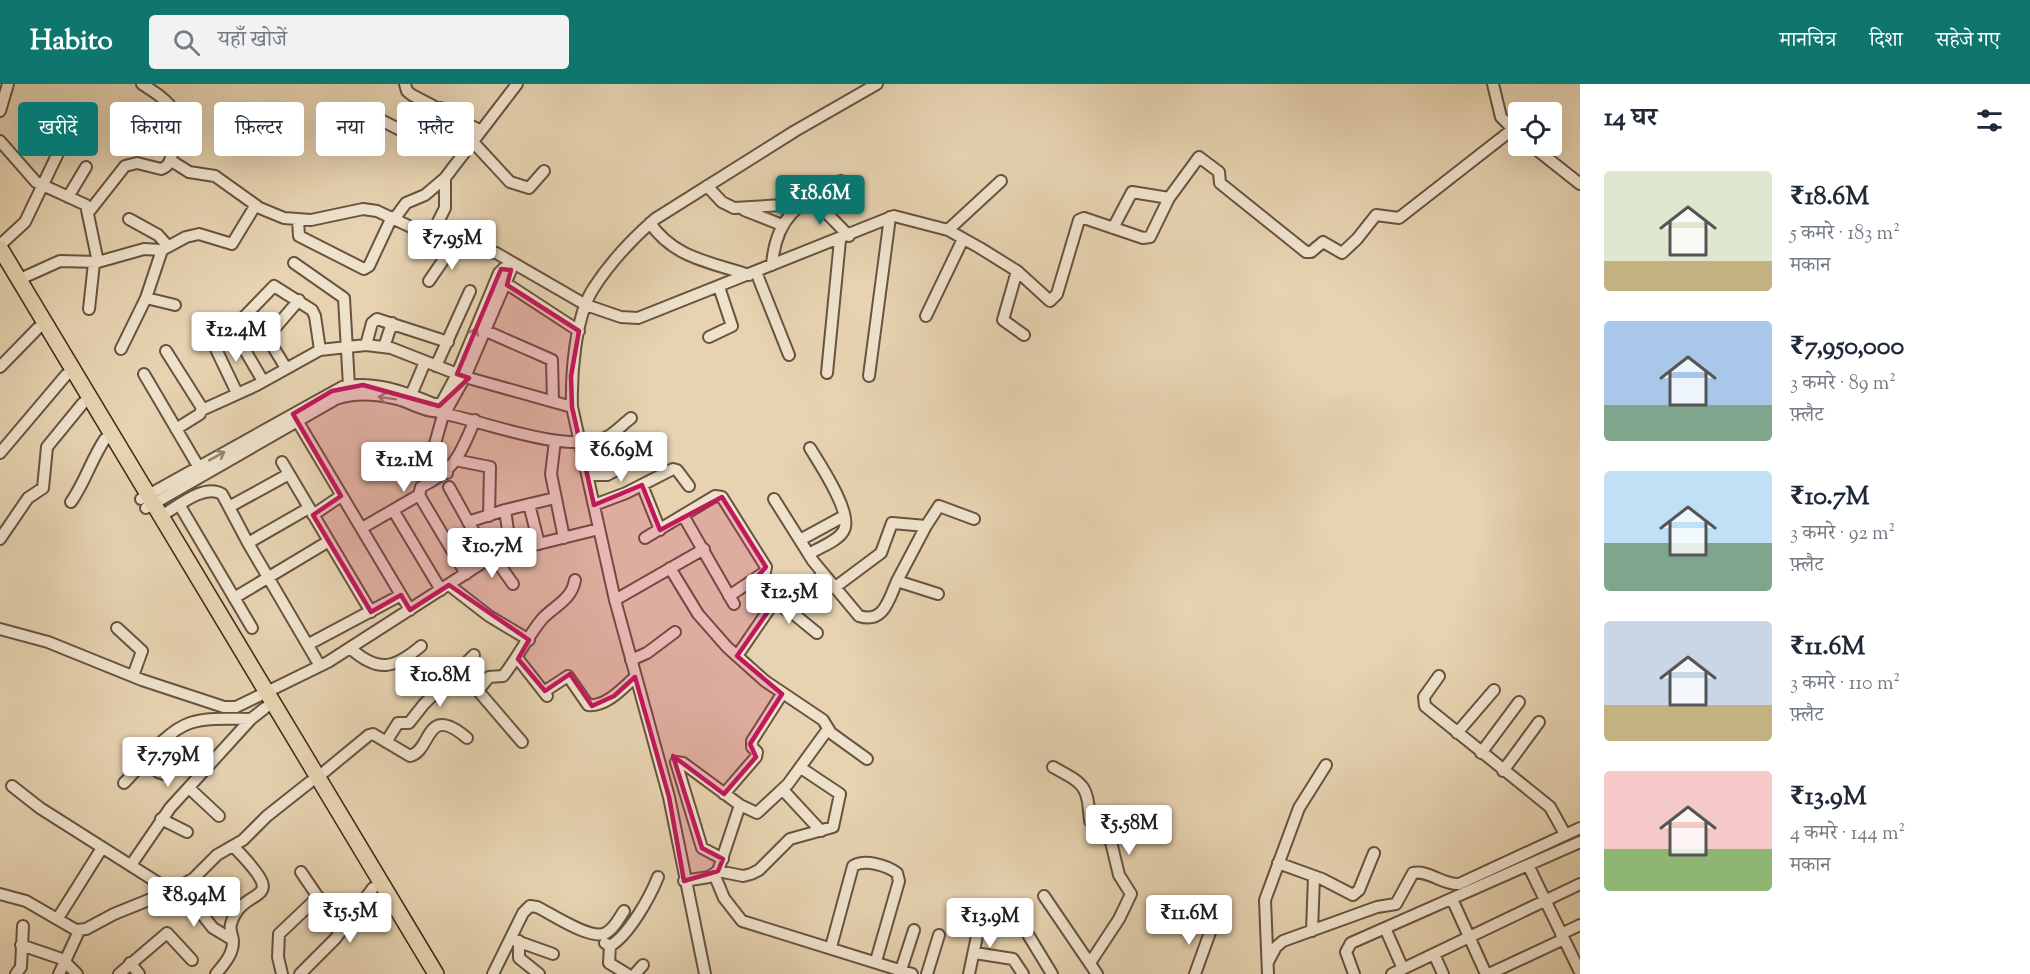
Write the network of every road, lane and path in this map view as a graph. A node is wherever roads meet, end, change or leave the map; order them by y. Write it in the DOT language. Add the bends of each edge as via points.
graph roads {
  1 [pos="8,84"];
  2 [pos="405,84"];
  3 [pos="877,84"];
  4 [pos="1493,84"];
  5 [pos="513,85"];
  6 [pos="148,86"];
  7 [pos="428,102"];
  8 [pos="0,111"];
  9 [pos="1508,124"];
  10 [pos="474,127"];
  11 [pos="481,131"];
  12 [pos="1508,136"];
  13 [pos="0,141"];
  14 [pos="474,141"];
  15 [pos="474,143"];
  16 [pos="56,156"];
  17 [pos="462,156"];
  18 [pos="1545,156"];
  19 [pos="170,160"];
  20 [pos="86,167"];
  21 [pos="544,171"];
  22 [pos="446,178"];
  23 [pos="841,181"];
  24 [pos="1001,181"];
  25 [pos="41,184"];
  26 [pos="1580,184"];
  27 [pos="707,186"];
  28 [pos="68,197"];
  29 [pos="811,197"];
  30 [pos="1169,198"];
  31 [pos="800,204"];
  32 [pos="257,206"];
  33 [pos="741,209"];
  34 [pos="88,213"];
  35 [pos="890,217"];
  36 [pos="393,218"];
  37 [pos="129,219"];
  38 [pos="298,220"];
  39 [pos="650,223"];
  40 [pos="782,225"];
  41 [pos="1113,228"];
  42 [pos="948,230"];
  43 [pos="431,236"];
  44 [pos="844,238"];
  45 [pos="963,239"];
  46 [pos="0,246"];
  47 [pos="453,246"];
  48 [pos="165,248"];
  49 [pos="96,262"];
  50 [pos="294,262"];
  51 [pos="0,266"];
  52 [pos="772,266"];
  53 [pos="1017,271"];
  54 [pos="753,274"];
  55 [pos="20,279"];
  56 [pos="429,281"];
  57 [pos="507,284"];
  58 [pos="719,286"];
  59 [pos="470,291"];
  60 [pos="146,298"];
  61 [pos="299,300"];
  62 [pos="175,305"];
  63 [pos="586,305"];
  64 [pos="89,309"];
  65 [pos="926,316"];
  66 [pos="392,323"];
  67 [pos="38,328"];
  68 [pos="233,330"];
  69 [pos="486,331"];
  70 [pos="579,331"];
  71 [pos="1024,335"];
  72 [pos="709,337"];
  73 [pos="448,342"];
  74 [pos="366,345"];
  75 [pos="345,346"];
  76 [pos="384,347"];
  77 [pos="121,349"];
  78 [pos="320,350"];
  79 [pos="166,351"];
  80 [pos="789,355"];
  81 [pos="430,364"];
  82 [pos="0,367"];
  83 [pos="286,368"];
  84 [pos="827,373"];
  85 [pos="144,374"];
  86 [pos="66,375"];
  87 [pos="461,375"];
  88 [pos="869,376"];
  89 [pos="263,381"];
  90 [pos="349,386"];
  91 [pos="237,393"];
  92 [pos="411,395"];
  93 [pos="553,401"];
  94 [pos="83,403"];
  95 [pos="572,407"];
  96 [pos="445,408"];
  97 [pos="202,410"];
  98 [pos="295,418"];
  99 [pos="631,418"];
  100 [pos="475,420"];
  101 [pos="176,429"];
  102 [pos="105,439"];
  103 [pos="555,441"];
  104 [pos="582,444"];
  105 [pos="810,448"];
  106 [pos="0,453"];
  107 [pos="645,454"];
  108 [pos="455,460"];
  109 [pos="282,462"];
  110 [pos="198,466"];
  111 [pos="447,473"];
  112 [pos="289,474"];
  113 [pos="587,475"];
  114 [pos="642,486"];
  115 [pos="689,486"];
  116 [pos="449,487"];
  117 [pos="418,495"];
  118 [pos="341,496"];
  119 [pos="555,498"];
  120 [pos="774,499"];
  121 [pos="70,502"];
  122 [pos="529,504"];
  123 [pos="150,505"];
  124 [pos="594,505"];
  125 [pos="180,506"];
  126 [pos="229,507"];
  127 [pos="393,510"];
  128 [pos="505,510"];
  129 [pos="311,511"];
  130 [pos="489,516"];
  131 [pos="844,516"];
  132 [pos="684,517"];
  133 [pos="974,519"];
  134 [pos="468,522"];
  135 [pos="926,526"];
  136 [pos="362,528"];
  137 [pos="599,529"];
  138 [pos="660,530"];
  139 [pos="564,538"];
  140 [pos="645,538"];
  141 [pos="0,539"];
  142 [pos="800,540"];
  143 [pos="329,541"];
  144 [pos="248,543"];
  145 [pos="539,544"];
  146 [pos="704,549"];
  147 [pos="512,551"];
  148 [pos="809,554"];
  149 [pos="492,558"];
  150 [pos="670,568"];
  151 [pos="823,573"];
  152 [pos="466,574"];
  153 [pos="268,577"];
  154 [pos="755,579"];
  155 [pos="575,580"];
  156 [pos="897,581"];
  157 [pos="513,584"];
  158 [pos="445,587"];
  159 [pos="834,588"];
  160 [pos="938,594"];
  161 [pos="401,595"];
  162 [pos="234,598"];
  163 [pos="615,600"];
  164 [pos="774,603"];
  165 [pos="410,610"];
  166 [pos="790,610"];
  167 [pos="370,612"];
  168 [pos="117,628"];
  169 [pos="252,628"];
  170 [pos="0,629"];
  171 [pos="675,632"];
  172 [pos="817,633"];
  173 [pos="529,640"];
  174 [pos="309,644"];
  175 [pos="421,646"];
  176 [pos="350,648"];
  177 [pos="474,655"];
  178 [pos="737,656"];
  179 [pos="518,659"];
  180 [pos="632,660"];
  181 [pos="320,666"];
  182 [pos="133,676"];
  183 [pos="1439,676"];
  184 [pos="635,677"];
  185 [pos="1494,690"];
  186 [pos="782,694"];
  187 [pos="264,699"];
  188 [pos="1519,702"];
  189 [pos="251,719"];
  190 [pos="1539,722"];
  191 [pos="828,729"];
  192 [pos="1457,733"];
  193 [pos="467,738"];
  194 [pos="386,742"];
  195 [pos="522,742"];
  196 [pos="187,753"];
  197 [pos="1481,753"];
  198 [pos="147,759"];
  199 [pos="867,759"];
  200 [pos="1326,765"];
  201 [pos="1053,767"];
  202 [pos="801,768"];
  203 [pos="1503,771"];
  204 [pos="314,780"];
  205 [pos="124,783"];
  206 [pos="12,786"];
  207 [pos="189,788"];
  208 [pos="783,790"];
  209 [pos="724,794"];
  210 [pos="740,805"];
  211 [pos="219,816"];
  212 [pos="161,819"];
  213 [pos="1580,828"];
  214 [pos="821,831"];
  215 [pos="187,832"];
  216 [pos="1565,834"];
  217 [pos="1580,842"];
  218 [pos="233,846"];
  219 [pos="102,848"];
  220 [pos="1374,853"];
  221 [pos="723,859"];
  222 [pos="1278,863"];
  223 [pos="131,865"];
  224 [pos="1528,866"];
  225 [pos="300,872"];
  226 [pos="716,873"];
  227 [pos="1314,876"];
  228 [pos="658,877"];
  229 [pos="684,881"];
  230 [pos="1580,884"];
  231 [pos="374,888"];
  232 [pos="176,889"];
  233 [pos="0,894"];
  234 [pos="1044,896"];
  235 [pos="318,897"];
  236 [pos="1452,899"];
  237 [pos="1545,902"];
  238 [pos="358,909"];
  239 [pos="624,910"];
  240 [pos="1015,913"];
  241 [pos="981,917"];
  242 [pos="58,918"];
  243 [pos="1213,924"];
  244 [pos="1580,925"];
  245 [pos="22,926"];
  246 [pos="1385,928"];
  247 [pos="914,930"];
  248 [pos="79,931"];
  249 [pos="1312,931"];
  250 [pos="602,934"];
  251 [pos="939,934"];
  252 [pos="1562,937"];
  253 [pos="1469,938"];
  254 [pos="233,940"];
  255 [pos="515,940"];
  256 [pos="21,945"];
  257 [pos="610,946"];
  258 [pos="831,947"];
  259 [pos="975,953"];
  260 [pos="553,954"];
  261 [pos="1434,954"];
  262 [pos="192,960"];
  263 [pos="66,961"];
  264 [pos="876,961"];
  265 [pos="1268,962"];
  266 [pos="130,963"];
  267 [pos="1090,963"];
  268 [pos="643,965"];
  269 [pos="901,970"];
  270 [pos="615,971"];
  271 [pos="1397,972"];
  272 [pos="1579,973"];
  273 [pos="16,974"];
  274 [pos="59,974"];
  275 [pos="77,974"];
  276 [pos="119,974"];
  277 [pos="139,974"];
  278 [pos="216,974"];
  279 [pos="282,974"];
  280 [pos="301,974"];
  281 [pos="426,974"];
  282 [pos="436,974"];
  283 [pos="493,974"];
  284 [pos="539,974"];
  285 [pos="627,974"];
  286 [pos="634,974"];
  287 [pos="705,974"];
  288 [pos="912,974"];
  289 [pos="927,974"];
  290 [pos="969,974"];
  291 [pos="1023,974"];
  292 [pos="1052,974"];
  293 [pos="1098,974"];
  294 [pos="1195,974"];
  295 [pos="1268,974"];
  296 [pos="1354,974"];
  297 [pos="1443,974"];
  298 [pos="1487,974"];
  1 -- 8 [label="street"];
  2 -- 7 [label="street" via="412,95"];
  3 -- 27 [label="street"];
  4 -- 9 [label="street" via="1501,117"];
  5 -- 11 [label="street"];
  6 -- 19 [label="street" via="178,119"];
  10 -- 11 [label="street"];
  11 -- 14 [label="street"];
  12 -- 30 [label="street" via="1399,218 1376,215 1343,253 1323,242 1306,252 1220,183 1219,172 1201,157 1194,160"];
  13 -- 25 [label="street"];
  15 -- 21 [label="street" via="510,182 528,188"];
  16 -- 25 [label="street"];
  17 -- 22 [label="street"];
  18 -- 26 [label="street"];
  19 -- 32 [label="street" via="189,172 215,177"];
  19 -- 34 [label="street" via="161,169 137,163 125,166"];
  20 -- 28 [label="street"];
  22 -- 36 [label="street" via="425,195 406,203"];
  22 -- 43 [label="street" via="445,208"];
  23 -- 29 [label="street"];
  24 -- 42 [label="street"];
  25 -- 28 [label="street"];
  25 -- 46 [label="street" via="25,222"];
  27 -- 33 [label="street" via="726,205"];
  27 -- 39 [label="street"];
  28 -- 34 [label="street" via="86,206"];
  29 -- 31 [label="street"];
  29 -- 44 [label="street"];
  30 -- 41 [label="street" via="1132,192"];
  30 -- 41 [label="street" via="1150,237"];
  31 -- 33 [label="street"];
  31 -- 40 [label="street"];
  32 -- 38 [label="street"];
  32 -- 48 [label="street" via="232,244 199,234"];
  33 -- 40 [label="street"];
  34 -- 49 [label="street"];
  35 -- 42 [label="street" via="905,217"];
  35 -- 44 [label="street"];
  35 -- 88 [label="street"];
  36 -- 38 [label="street" via="363,209 318,220"];
  36 -- 38 [label="street" via="364,269 299,236"];
  36 -- 43 [label="street"];
  37 -- 48 [label="street" via="159,235"];
  39 -- 54 [label="street" via="676,250"];
  39 -- 63 [label="street" via="593,289"];
  40 -- 52 [label="street" via="775,241"];
  41 -- 53 [label="street" via="1084,218 1079,220 1053,300 1047,300"];
  42 -- 45 [label="street"];
  43 -- 47 [label="street"];
  44 -- 52 [label="street"];
  44 -- 84 [label="street"];
  45 -- 53 [label="street"];
  45 -- 65 [label="street"];
  46 -- 55 [label="highway"];
  47 -- 56 [label="street"];
  47 -- 63 [label="street" via="496,253"];
  48 -- 49 [label="street" via="144,249"];
  48 -- 60 [label="street"];
  49 -- 55 [label="street" via="60,261"];
  49 -- 64 [label="street"];
  50 -- 75 [label="street" via="343,295"];
  51 -- 67 [label="highway"];
  52 -- 54 [label="street"];
  53 -- 71 [label="street" via="1003,320"];
  54 -- 58 [label="street"];
  54 -- 80 [label="street"];
  55 -- 123 [label="highway"];
  57 -- 69 [label="street"];
  57 -- 70 [label="street"];
  87 -- 57 [label="street, one-way" via="504,268 511,270"];
  58 -- 63 [label="street" via="634,319"];
  58 -- 72 [label="street" via="732,326"];
  59 -- 73 [label="street"];
  60 -- 62 [label="street"];
  60 -- 77 [label="street"];
  61 -- 68 [label="street" via="274,286"];
  61 -- 78 [label="street" via="315,316"];
  61 -- 83 [label="street" via="269,335"];
  63 -- 70 [label="street"];
  66 -- 73 [label="street"];
  66 -- 74 [label="street" via="374,321"];
  66 -- 76 [label="street"];
  67 -- 82 [label="street"];
  67 -- 86 [label="highway"];
  68 -- 89 [label="street"];
  68 -- 91 [label="street" via="215,350"];
  69 -- 87 [label="street"];
  69 -- 93 [label="street" via="552,360"];
  70 -- 95 [label="street" via="571,376"];
  73 -- 81 [label="street"];
  74 -- 75 [label="street"];
  74 -- 76 [label="street"];
  75 -- 78 [label="street"];
  75 -- 90 [label="street"];
  76 -- 81 [label="street"];
  78 -- 83 [label="street"];
  79 -- 97 [label="street"];
  81 -- 87 [label="street"];
  81 -- 92 [label="street"];
  83 -- 89 [label="street"];
  85 -- 101 [label="street"];
  86 -- 94 [label="highway"];
  86 -- 106 [label="street"];
  87 -- 93 [label="street"];
  87 -- 96 [label="street"];
  89 -- 91 [label="street"];
  90 -- 92 [label="street" via="363,385"];
  90 -- 98 [label="street" via="332,390"];
  91 -- 97 [label="street"];
  92 -- 96 [label="street"];
  93 -- 95 [label="street"];
  94 -- 102 [label="highway"];
  94 -- 141 [label="street" via="47,447 43,488 28,498"];
  95 -- 104 [label="street"];
  96 -- 98 [label="street, one-way" via="434,412 396,399 353,394"];
  96 -- 100 [label="street"];
  96 -- 111 [label="street" via="431,458"];
  97 -- 101 [label="street"];
  110 -- 98 [label="street, one-way"];
  98 -- 118 [label="street"];
  98 -- 123 [label="street"];
  99 -- 104 [label="street" via="609,435"];
  100 -- 103 [label="street"];
  100 -- 108 [label="street"];
  101 -- 110 [label="street"];
  102 -- 121 [label="street"];
  102 -- 123 [label="highway"];
  103 -- 104 [label="street"];
  103 -- 119 [label="street" via="551,474"];
  104 -- 113 [label="street"];
  105 -- 131 [label="street" via="835,490"];
  107 -- 113 [label="street" via="607,475"];
  108 -- 111 [label="street"];
  108 -- 130 [label="street" via="490,467"];
  109 -- 112 [label="street"];
  110 -- 123 [label="street"];
  111 -- 117 [label="street" via="421,488"];
  112 -- 126 [label="street"];
  112 -- 129 [label="street"];
  113 -- 124 [label="street"];
  114 -- 115 [label="street" via="675,469"];
  114 -- 124 [label="street"];
  114 -- 138 [label="street"];
  116 -- 134 [label="street"];
  117 -- 127 [label="street"];
  117 -- 152 [label="street"];
  118 -- 129 [label="street"];
  118 -- 136 [label="street"];
  119 -- 122 [label="street"];
  119 -- 139 [label="street"];
  120 -- 142 [label="street"];
  122 -- 128 [label="street"];
  122 -- 145 [label="street"];
  123 -- 125 [label="street"];
  123 -- 187 [label="highway"];
  124 -- 137 [label="street"];
  125 -- 126 [label="street" via="213,491 222,494"];
  125 -- 162 [label="street"];
  126 -- 144 [label="street"];
  127 -- 136 [label="street"];
  127 -- 158 [label="street"];
  128 -- 130 [label="street"];
  128 -- 147 [label="street"];
  129 -- 143 [label="street"];
  129 -- 144 [label="street"];
  130 -- 134 [label="street"];
  131 -- 142 [label="street"];
  131 -- 148 [label="street" via="843,532"];
  132 -- 138 [label="street"];
  132 -- 146 [label="street"];
  132 -- 154 [label="street" via="715,496 725,499 766,567"];
  133 -- 135 [label="street" via="939,506"];
  134 -- 149 [label="street"];
  135 -- 156 [label="street"];
  135 -- 159 [label="street" via="892,523 881,554"];
  136 -- 161 [label="street"];
  137 -- 139 [label="street"];
  137 -- 163 [label="street"];
  138 -- 140 [label="street"];
  139 -- 145 [label="street"];
  142 -- 148 [label="street"];
  143 -- 153 [label="street"];
  143 -- 167 [label="street"];
  144 -- 153 [label="street"];
  145 -- 147 [label="street"];
  146 -- 150 [label="street"];
  146 -- 154 [label="street" via="732,600"];
  147 -- 149 [label="street"];
  148 -- 151 [label="street"];
  149 -- 152 [label="street"];
  149 -- 157 [label="street"];
  150 -- 163 [label="street"];
  150 -- 178 [label="street" via="698,614"];
  151 -- 159 [label="street"];
  151 -- 166 [label="street"];
  152 -- 158 [label="street"];
  153 -- 162 [label="street"];
  153 -- 174 [label="street"];
  154 -- 164 [label="street"];
  155 -- 173 [label="street" via="571,595 542,619"];
  156 -- 159 [label="street" via="884,611 871,617 859,616"];
  156 -- 160 [label="street"];
  158 -- 165 [label="street"];
  158 -- 173 [label="street"];
  161 -- 165 [label="street"];
  161 -- 167 [label="street"];
  162 -- 169 [label="street"];
  163 -- 180 [label="street"];
  164 -- 166 [label="street"];
  164 -- 178 [label="street"];
  165 -- 176 [label="street"];
  166 -- 172 [label="street"];
  167 -- 174 [label="street"];
  168 -- 182 [label="street" via="142,651"];
  170 -- 182 [label="street" via="48,642"];
  171 -- 180 [label="street"];
  173 -- 179 [label="street"];
  174 -- 181 [label="street"];
  175 -- 176 [label="street" via="403,660 383,666 360,657"];
  176 -- 181 [label="street"];
  177 -- 194 [label="street" via="409,723 398,723"];
  178 -- 186 [label="street"];
  179 -- 184 [label="street" via="546,694 566,676 570,677 592,706 614,696"];
  179 -- 195 [label="street" via="501,678 489,677 479,690"];
  180 -- 184 [label="street"];
  181 -- 187 [label="street"];
  182 -- 187 [label="street" via="224,707"];
  183 -- 192 [label="street" via="1423,703"];
  184 -- 229 [label="street" via="669,798"];
  185 -- 192 [label="street"];
  186 -- 191 [label="street" via="823,720"];
  186 -- 209 [label="street" via="752,741 756,757"];
  187 -- 189 [label="street"];
  187 -- 204 [label="highway"];
  188 -- 197 [label="street"];
  189 -- 198 [label="street" via="190,723"];
  189 -- 207 [label="street"];
  190 -- 203 [label="street"];
  191 -- 199 [label="street"];
  191 -- 202 [label="street"];
  192 -- 197 [label="street"];
  193 -- 194 [label="street" via="455,728 440,726 430,732 418,753 411,756"];
  194 -- 204 [label="street" via="373,734 365,737"];
  196 -- 198 [label="street" via="164,774"];
  197 -- 203 [label="street"];
  198 -- 205 [label="street"];
  200 -- 222 [label="street" via="1299,808"];
  201 -- 267 [label="street" via="1079,781 1087,793 1090,821 1111,842 1119,875 1131,894"];
  202 -- 208 [label="street"];
  202 -- 214 [label="street" via="840,796 833,827"];
  203 -- 216 [label="street" via="1550,807"];
  204 -- 218 [label="street"];
  204 -- 231 [label="highway"];
  204 -- 282 [label="highway"];
  206 -- 219 [label="street"];
  207 -- 211 [label="street"];
  207 -- 212 [label="street"];
  208 -- 210 [label="street" via="761,812 751,812"];
  208 -- 214 [label="street"];
  209 -- 210 [label="street"];
  209 -- 221 [label="street" via="683,763 676,762 702,848"];
  210 -- 221 [label="street"];
  212 -- 215 [label="street"];
  212 -- 223 [label="street"];
  213 -- 216 [label="street"];
  214 -- 226 [label="street" via="784,842 766,864 751,874"];
  216 -- 249 [label="street" via="1459,884 1413,873 1396,904"];
  217 -- 224 [label="street"];
  218 -- 232 [label="street"];
  218 -- 254 [label="street" via="260,875 263,888 261,894 236,912 230,927"];
  219 -- 223 [label="street"];
  219 -- 242 [label="street"];
  220 -- 227 [label="street" via="1359,890 1353,895"];
  221 -- 226 [label="street"];
  222 -- 227 [label="street"];
  222 -- 265 [label="street" via="1265,900"];
  223 -- 232 [label="street"];
  224 -- 236 [label="street"];
  224 -- 237 [label="street"];
  225 -- 235 [label="street"];
  226 -- 229 [label="street"];
  226 -- 258 [label="street" via="724,898 742,921"];
  227 -- 249 [label="street"];
  228 -- 257 [label="street" via="649,898 619,940"];
  229 -- 287 [label="street"];
  230 -- 237 [label="street"];
  231 -- 238 [label="street"];
  231 -- 281 [label="highway"];
  232 -- 248 [label="street"];
  232 -- 254 [label="street" via="213,928"];
  233 -- 242 [label="street" via="26,901"];
  234 -- 267 [label="street"];
  235 -- 238 [label="street" via="336,909"];
  235 -- 279 [label="street" via="279,934"];
  236 -- 246 [label="street"];
  236 -- 253 [label="street"];
  237 -- 252 [label="street"];
  237 -- 253 [label="street"];
  238 -- 280 [label="street"];
  239 -- 250 [label="street" via="613,928"];
  240 -- 292 [label="street"];
  241 -- 259 [label="street"];
  242 -- 248 [label="street"];
  243 -- 294 [label="street"];
  244 -- 252 [label="street"];
  245 -- 256 [label="street"];
  246 -- 271 [label="street"];
  246 -- 296 [label="street" via="1348,947"];
  247 -- 269 [label="street"];
  248 -- 263 [label="street"];
  249 -- 265 [label="street" via="1279,944"];
  250 -- 255 [label="street" via="583,931 530,906 523,913"];
  250 -- 257 [label="street"];
  251 -- 289 [label="street"];
  252 -- 272 [label="street"];
  252 -- 298 [label="street"];
  253 -- 261 [label="street"];
  253 -- 298 [label="street"];
  254 -- 278 [label="street" via="228,959"];
  255 -- 260 [label="street"];
  255 -- 283 [label="street"];
  255 -- 284 [label="street" via="519,958"];
  256 -- 263 [label="street"];
  256 -- 273 [label="street" via="21,967"];
  257 -- 270 [label="street" via="608,961"];
  258 -- 264 [label="street"];
  258 -- 264 [label="street" via="853,866 866,862 889,868 897,873 899,881"];
  259 -- 290 [label="street"];
  259 -- 291 [label="street" via="1013,959"];
  261 -- 271 [label="street"];
  261 -- 297 [label="street"];
  262 -- 266 [label="street" via="167,933"];
  263 -- 274 [label="street"];
  263 -- 275 [label="street"];
  264 -- 269 [label="street"];
  265 -- 295 [label="street"];
  266 -- 276 [label="street"];
  266 -- 277 [label="street"];
  267 -- 293 [label="street"];
  268 -- 286 [label="street"];
  269 -- 288 [label="street"];
  270 -- 285 [label="street"];
}
